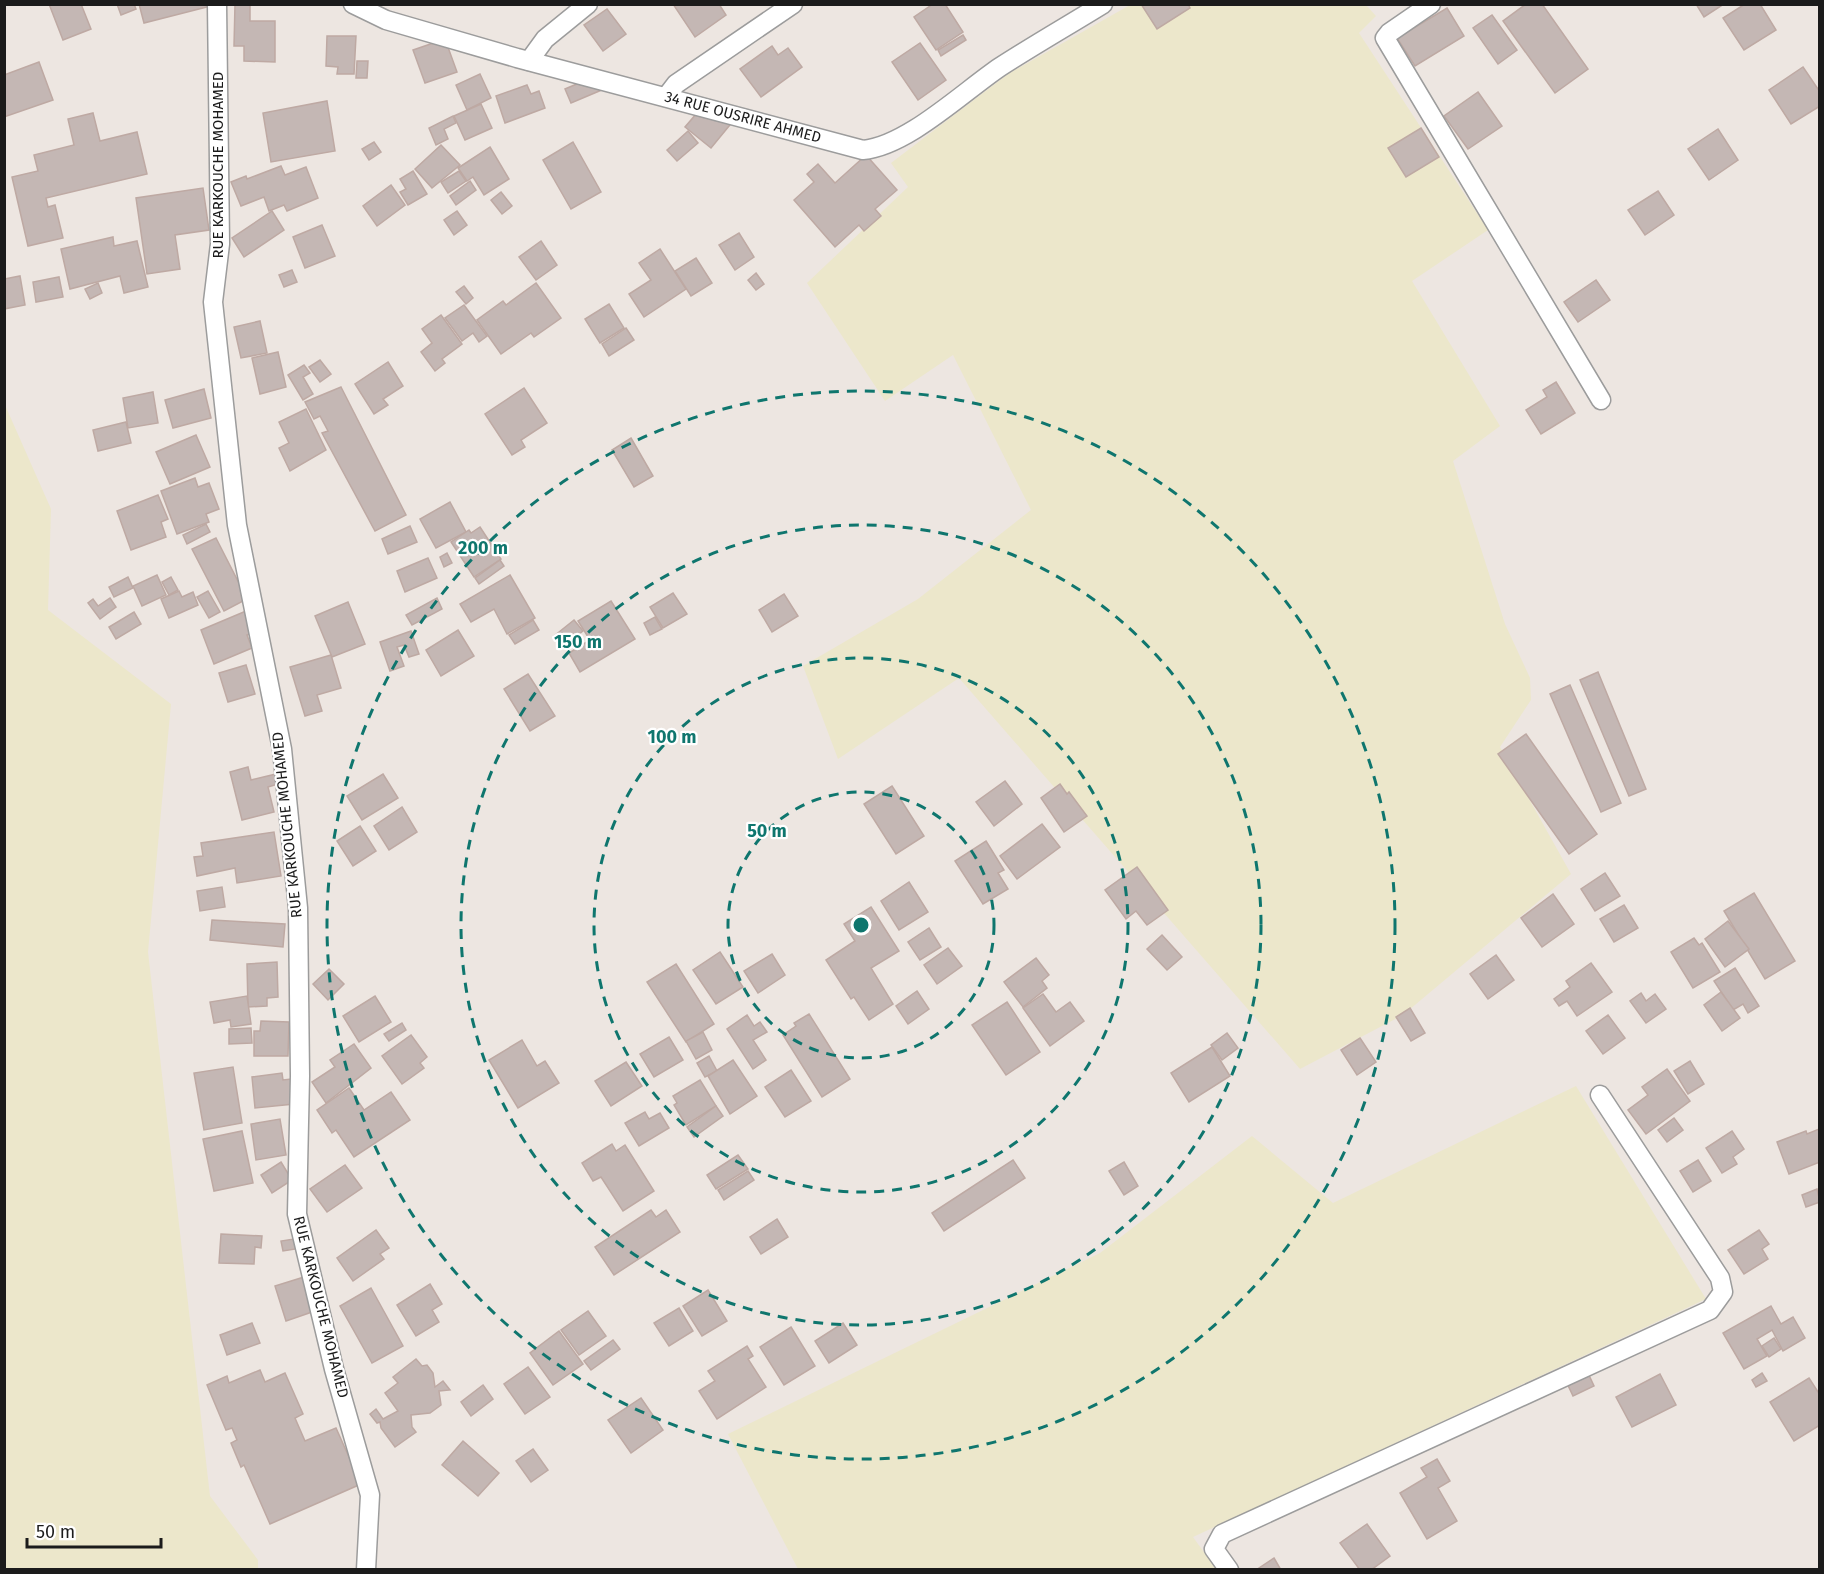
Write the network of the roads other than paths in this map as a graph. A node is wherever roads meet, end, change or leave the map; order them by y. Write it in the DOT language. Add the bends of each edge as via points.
graph roads {
  1 [pos="217,4"];
  2 [pos="353,4"];
  3 [pos="588,4"];
  4 [pos="793,4"];
  5 [pos="1103,4"];
  6 [pos="1431,4"];
  7 [pos="529,61"];
  8 [pos="666,96"];
  9 [pos="1601,400"];
  10 [pos="1600,1095"];
  11 [pos="366,1569"];
  12 [pos="1229,1569"];
  1 -- 11 [label="street, RUE KARKOUCHE MOHAMED" via="220,244 213,302 237,525 282,749 298,908 297,1214 334,1369 370,1495"];
  2 -- 7 [label="street, 34 RUE OUSRIRE AHMED" via="386,20"];
  3 -- 7 [label="street" via="545,39"];
  4 -- 8 [label="street" via="676,84"];
  5 -- 8 [label="street, 34 RUE OUSRIRE AHMED" via="880,148 863,150"];
  6 -- 9 [label="street" via="1385,38"];
  7 -- 8 [label="street, 34 RUE OUSRIRE AHMED"];
  10 -- 12 [label="street" via="1720,1278 1723,1292 1710,1310 1222,1534 1214,1549"];
}
